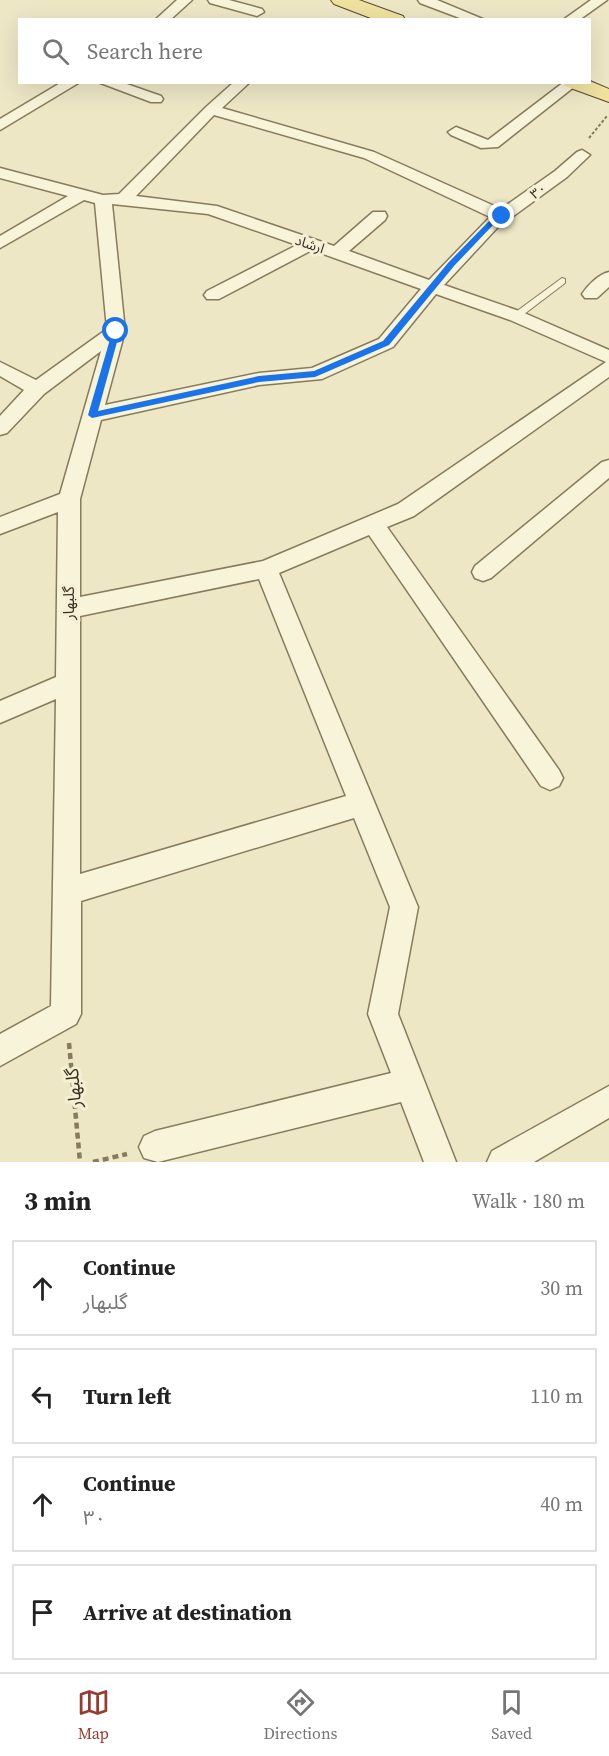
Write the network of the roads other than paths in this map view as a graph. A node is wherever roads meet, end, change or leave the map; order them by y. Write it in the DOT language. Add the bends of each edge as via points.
graph roads {
  1 [pos="162,0"];
  2 [pos="215,0"];
  3 [pos="600,0"];
  4 [pos="431,1"];
  5 [pos="182,2"];
  6 [pos="354,2"];
  7 [pos="257,12"];
  8 [pos="163,18"];
  9 [pos="391,18"];
  10 [pos="474,18"];
  11 [pos="572,18"];
  12 [pos="70,84"];
  13 [pos="111,84"];
  14 [pos="241,84"];
  15 [pos="571,84"];
  16 [pos="575,84"];
  17 [pos="609,96"];
  18 [pos="156,99"];
  19 [pos="211,110"];
  20 [pos="2,122"];
  21 [pos="456,132"];
  22 [pos="582,155"];
  23 [pos="0,172"];
  24 [pos="103,198"];
  25 [pos="380,216"];
  26 [pos="502,216"];
  27 [pos="0,243"];
  28 [pos="311,244"];
  29 [pos="337,253"];
  30 [pos="609,277"];
  31 [pos="562,281"];
  32 [pos="434,287"];
  33 [pos="591,294"];
  34 [pos="213,295"];
  35 [pos="516,316"];
  36 [pos="116,331"];
  37 [pos="609,357"];
  38 [pos="0,368"];
  39 [pos="609,368"];
  40 [pos="37,389"];
  41 [pos="92,415"];
  42 [pos="0,428"];
  43 [pos="609,467"];
  44 [pos="69,499"];
  45 [pos="373,524"];
  46 [pos="0,526"];
  47 [pos="266,569"];
  48 [pos="483,572"];
  49 [pos="68,609"];
  50 [pos="68,683"];
  51 [pos="0,712"];
  52 [pos="550,778"];
  53 [pos="361,804"];
  54 [pos="66,892"];
  55 [pos="0,1051"];
  56 [pos="410,1084"];
  57 [pos="609,1101"];
  58 [pos="155,1147"];
  59 [pos="440,1162"];
  60 [pos="504,1162"];
  1 -- 5 [label="street"];
  2 -- 7 [label="street"];
  3 -- 11 [label="street"];
  4 -- 10 [label="street"];
  5 -- 8 [label="street"];
  6 -- 9 [label="main road"];
  12 -- 20 [label="street"];
  13 -- 18 [label="street"];
  14 -- 19 [label="street"];
  15 -- 21 [label="street" via="493,144 486,145"];
  16 -- 17 [label="main road"];
  19 -- 24 [label="street"];
  19 -- 26 [label="street" via="369,155"];
  22 -- 26 [label="street, ۳۰"];
  23 -- 24 [label="street, ارشاد"];
  24 -- 27 [label="street"];
  24 -- 28 [label="street, ارشاد" via="210,209"];
  24 -- 36 [label="street, گلبهار"];
  25 -- 29 [label="street"];
  26 -- 32 [label="street, ۳۰"];
  28 -- 29 [label="street, ارشاد"];
  28 -- 34 [label="street"];
  29 -- 32 [label="street, ارشاد"];
  30 -- 33 [label="street"];
  31 -- 35 [label="lane"];
  32 -- 35 [label="street, ارشاد"];
  32 -- 41 [label="street, ۳۰" via="386,343 315,374 259,379"];
  35 -- 37 [label="street, ارشاد"];
  36 -- 40 [label="street"];
  36 -- 41 [label="street, گلبهار"];
  38 -- 40 [label="street"];
  39 -- 45 [label="street" via="406,510"];
  40 -- 42 [label="street"];
  41 -- 44 [label="street, گلبهار"];
  43 -- 48 [label="street"];
  44 -- 46 [label="street"];
  44 -- 49 [label="street, گلبهار"];
  45 -- 47 [label="street"];
  45 -- 52 [label="street"];
  47 -- 49 [label="street"];
  47 -- 53 [label="street"];
  49 -- 50 [label="street, گلبهار"];
  50 -- 51 [label="street"];
  50 -- 54 [label="street, گلبهار"];
  53 -- 54 [label="street"];
  53 -- 56 [label="street" via="404,907 383,1014"];
  54 -- 55 [label="street, گلبهار" via="66,1014"];
  56 -- 58 [label="street"];
  56 -- 59 [label="street"];
  57 -- 60 [label="street"];
}
